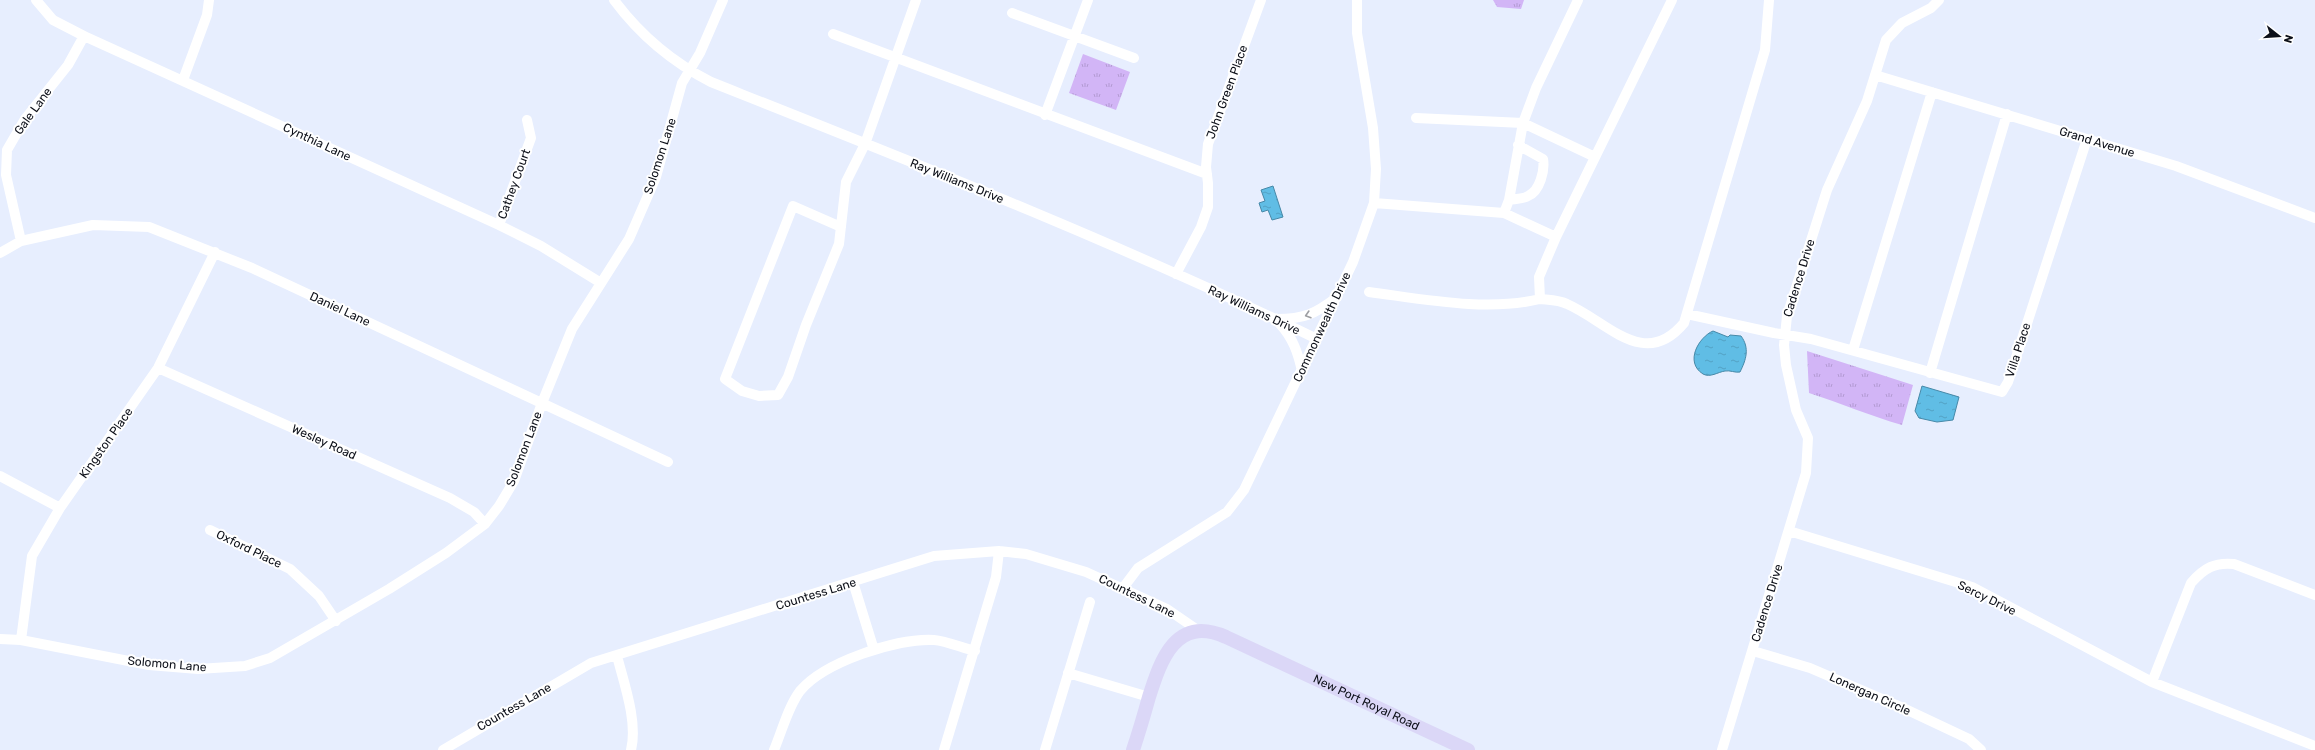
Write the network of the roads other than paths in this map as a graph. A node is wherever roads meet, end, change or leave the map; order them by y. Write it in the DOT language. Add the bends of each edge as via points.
graph roads {
  1 [pos="36,0"];
  2 [pos="209,0"];
  3 [pos="614,0"];
  4 [pos="722,0"];
  5 [pos="916,0"];
  6 [pos="1088,0"];
  7 [pos="1261,0"];
  8 [pos="1357,0"];
  9 [pos="1578,0"];
  10 [pos="1672,0"];
  11 [pos="1769,0"];
  12 [pos="1939,0"];
  13 [pos="1012,13"];
  14 [pos="833,34"];
  15 [pos="84,36"];
  16 [pos="1074,36"];
  17 [pos="896,58"];
  18 [pos="1134,58"];
  19 [pos="689,70"];
  20 [pos="1876,75"];
  21 [pos="183,80"];
  22 [pos="1932,92"];
  23 [pos="2007,114"];
  24 [pos="1045,115"];
  25 [pos="1416,118"];
  26 [pos="527,120"];
  27 [pos="1523,123"];
  28 [pos="2086,139"];
  29 [pos="865,144"];
  30 [pos="1518,145"];
  31 [pos="4,149"];
  32 [pos="1595,157"];
  33 [pos="1207,174"];
  34 [pos="1509,200"];
  35 [pos="1374,203"];
  36 [pos="1504,213"];
  37 [pos="2315,218"];
  38 [pos="499,225"];
  39 [pos="841,227"];
  40 [pos="1556,237"];
  41 [pos="21,241"];
  42 [pos="0,252"];
  43 [pos="215,252"];
  44 [pos="1176,274"];
  45 [pos="601,283"];
  46 [pos="1369,292"];
  47 [pos="1336,297"];
  48 [pos="1540,299"];
  49 [pos="1687,314"];
  50 [pos="1276,319"];
  51 [pos="1785,334"];
  52 [pos="1317,339"];
  53 [pos="1853,350"];
  54 [pos="158,368"];
  55 [pos="1302,372"];
  56 [pos="1930,373"];
  57 [pos="542,403"];
  58 [pos="668,462"];
  59 [pos="0,476"];
  60 [pos="60,508"];
  61 [pos="485,524"];
  62 [pos="210,530"];
  63 [pos="1789,531"];
  64 [pos="999,551"];
  65 [pos="853,582"];
  66 [pos="1123,588"];
  67 [pos="2315,595"];
  68 [pos="1090,602"];
  69 [pos="336,621"];
  70 [pos="1199,631"];
  71 [pos="0,639"];
  72 [pos="21,640"];
  73 [pos="874,650"];
  74 [pos="1753,651"];
  75 [pos="975,652"];
  76 [pos="616,656"];
  77 [pos="1068,673"];
  78 [pos="2152,682"];
  79 [pos="1149,697"];
  80 [pos="2315,746"];
  81 [pos="443,750"];
  82 [pos="631,750"];
  83 [pos="774,750"];
  84 [pos="944,750"];
  85 [pos="1045,750"];
  86 [pos="1133,750"];
  87 [pos="1468,750"];
  88 [pos="1722,750"];
  89 [pos="1982,750"];
  1 -- 15 [label="street, Cynthia Lane" via="53,20"];
  2 -- 21 [label="street" via="207,15"];
  3 -- 19 [label="street, Ray Williams Drive" via="630,22 656,46"];
  4 -- 19 [label="street, Solomon Lane" via="700,53"];
  5 -- 17 [label="street"];
  6 -- 16 [label="street"];
  7 -- 33 [label="street, John Green Place" via="1208,144"];
  8 -- 35 [label="street, Commonwealth Drive" via="1357,33 1373,128 1376,169"];
  9 -- 27 [label="street" via="1536,88"];
  10 -- 32 [label="street"];
  11 -- 49 [label="street" via="1765,50"];
  12 -- 20 [label="street, Cadence Drive" via="1931,8 1902,23 1886,40"];
  13 -- 16 [label="street"];
  14 -- 17 [label="street"];
  15 -- 21 [label="street, Cynthia Lane"];
  15 -- 31 [label="street, Gale Lane" via="68,65"];
  16 -- 18 [label="street"];
  16 -- 24 [label="street"];
  17 -- 24 [label="street"];
  17 -- 29 [label="street"];
  19 -- 29 [label="street, Ray Williams Drive" via="711,82"];
  19 -- 45 [label="street, Solomon Lane" via="682,83 656,177 629,239"];
  20 -- 22 [label="street, Grand Avenue"];
  20 -- 51 [label="street, Cadence Drive" via="1827,190 1787,316"];
  21 -- 38 [label="street, Cynthia Lane"];
  22 -- 23 [label="street, Grand Avenue"];
  22 -- 53 [label="street"];
  23 -- 28 [label="street, Grand Avenue"];
  23 -- 56 [label="street"];
  24 -- 33 [label="street"];
  25 -- 27 [label="street"];
  26 -- 38 [label="street, Cathey Court" via="531,138"];
  27 -- 30 [label="street"];
  27 -- 32 [label="street"];
  28 -- 37 [label="street, Grand Avenue" via="2176,166"];
  28 -- 56 [label="street, Villa Place" via="2008,382 2002,392"];
  29 -- 39 [label="street" via="846,182"];
  29 -- 44 [label="street, Ray Williams Drive" via="1044,216"];
  30 -- 34 [label="street"];
  30 -- 34 [label="street" via="1543,159 1545,167 1535,190 1528,197"];
  31 -- 41 [label="street, Gale Lane" via="6,175"];
  32 -- 40 [label="street"];
  33 -- 44 [label="street, John Green Place" via="1208,207"];
  34 -- 36 [label="street"];
  35 -- 36 [label="street"];
  35 -- 47 [label="street, Commonwealth Drive"];
  36 -- 40 [label="street"];
  38 -- 45 [label="street, Cynthia Lane" via="541,246"];
  39 -- 39 [label="street" via="839,244 788,377 778,395 759,396 742,391 725,379 793,206"];
  40 -- 48 [label="street" via="1539,277"];
  41 -- 42 [label="street, Daniel Lane"];
  41 -- 43 [label="street, Daniel Lane" via="93,225 149,227"];
  43 -- 54 [label="street, Kingston Place"];
  43 -- 57 [label="street, Daniel Lane"];
  44 -- 50 [label="street, Ray Williams Drive"];
  45 -- 57 [label="street, Solomon Lane" via="572,329"];
  46 -- 48 [label="street" via="1453,302 1519,304"];
  47 -- 50 [label="street, one-way" via="1316,313 1295,319"];
  47 -- 52 [label="street, Commonwealth Drive"];
  48 -- 49 [label="street" via="1566,303 1622,338 1641,343 1660,342 1675,334 1684,323"];
  49 -- 51 [label="street, Villa Place"];
  50 -- 52 [label="street, Ray Williams Drive"];
  50 -- 55 [label="street" via="1289,334 1297,351"];
  51 -- 53 [label="street, Villa Place"];
  51 -- 63 [label="street, Cadence Drive" via="1786,365 1796,410 1808,438 1806,473"];
  52 -- 55 [label="street, Commonwealth Drive"];
  53 -- 56 [label="street, Villa Place"];
  54 -- 60 [label="street, Kingston Place"];
  54 -- 61 [label="street, Wesley Road" via="450,498 474,512"];
  55 -- 66 [label="street, Commonwealth Drive" via="1244,490 1227,512 1138,568"];
  57 -- 58 [label="street, Daniel Lane"];
  57 -- 61 [label="street, Solomon Lane" via="514,481"];
  59 -- 60 [label="street"];
  60 -- 72 [label="street, Kingston Place" via="32,556"];
  61 -- 69 [label="street, Solomon Lane" via="434,561"];
  62 -- 69 [label="street, Oxford Place" via="290,569 319,596"];
  63 -- 74 [label="street, Cadence Drive"];
  63 -- 78 [label="street, Sercy Drive" via="1972,587"];
  64 -- 65 [label="street, Countess Lane" via="934,556"];
  64 -- 66 [label="street, Countess Lane" via="1026,554 1086,572"];
  64 -- 75 [label="street" via="996,577"];
  65 -- 73 [label="street"];
  65 -- 76 [label="street, Countess Lane"];
  66 -- 70 [label="street, Countess Lane" via="1167,609"];
  67 -- 78 [label="street" via="2234,564 2223,562 2211,565 2191,583"];
  68 -- 77 [label="street"];
  69 -- 72 [label="street, Solomon Lane" via="270,658 245,666 198,669 149,664"];
  70 -- 79 [label="main road" via="1179,639 1168,650"];
  70 -- 87 [label="main road, New Port Royal Road" via="1218,634 1266,655"];
  71 -- 72 [label="street, Solomon Lane"];
  73 -- 75 [label="street" via="918,640 936,640"];
  73 -- 83 [label="street" via="830,667 813,678 799,693"];
  74 -- 88 [label="street, Cadence Drive"];
  74 -- 89 [label="street, Lonergan Circle" via="1810,668 1901,707 1970,739"];
  75 -- 84 [label="street"];
  76 -- 81 [label="street, Countess Lane" via="591,662"];
  76 -- 82 [label="street" via="629,699 633,742"];
  77 -- 79 [label="street"];
  77 -- 85 [label="street"];
  78 -- 80 [label="street, Sercy Drive"];
  79 -- 86 [label="main road"];
}
